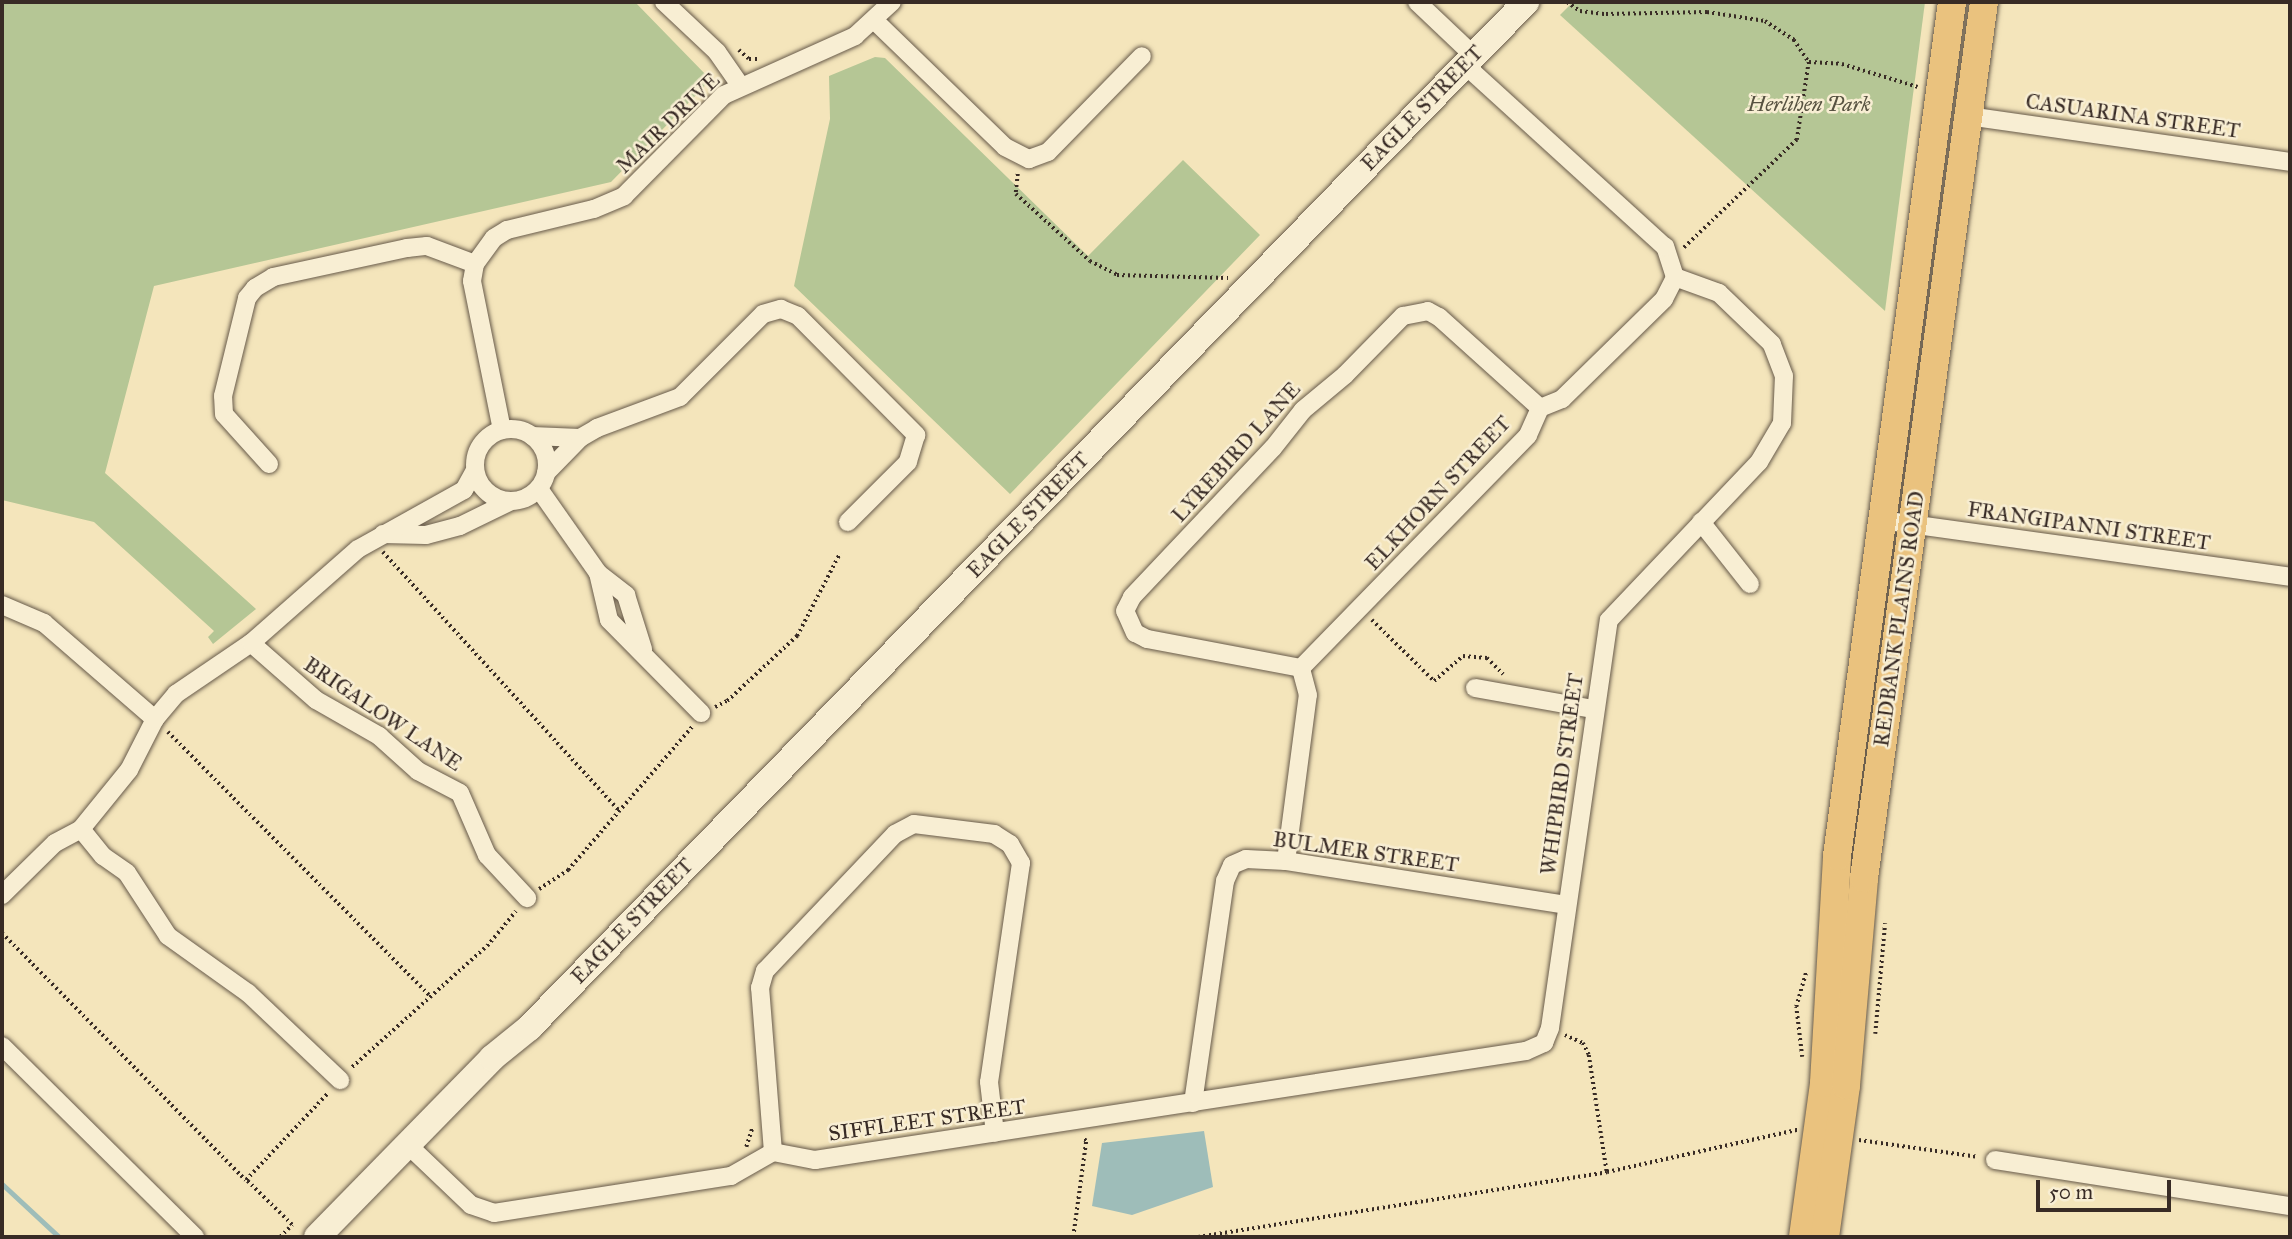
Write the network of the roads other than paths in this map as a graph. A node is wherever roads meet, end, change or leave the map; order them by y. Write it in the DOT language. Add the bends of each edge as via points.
graph roads {
  1 [pos="664,2"];
  2 [pos="892,2"];
  3 [pos="1417,2"];
  4 [pos="1526,2"];
  5 [pos="1952,2"];
  6 [pos="1984,2"];
  7 [pos="874,20"];
  8 [pos="1142,56"];
  9 [pos="1469,60"];
  10 [pos="740,85"];
  11 [pos="1968,116"];
  12 [pos="2290,162"];
  13 [pos="475,264"];
  14 [pos="1675,277"];
  15 [pos="1540,408"];
  16 [pos="502,430"];
  17 [pos="532,436"];
  18 [pos="580,438"];
  19 [pos="269,464"];
  20 [pos="475,470"];
  21 [pos="542,481"];
  22 [pos="509,502"];
  23 [pos="1881,520"];
  24 [pos="848,522"];
  25 [pos="1701,522"];
  26 [pos="1911,524"];
  27 [pos="377,537"];
  28 [pos="598,573"];
  29 [pos="2290,577"];
  30 [pos="1750,584"];
  31 [pos="2,605"];
  32 [pos="251,643"];
  33 [pos="643,649"];
  34 [pos="1301,667"];
  35 [pos="1475,688"];
  36 [pos="1593,709"];
  37 [pos="701,713"];
  38 [pos="155,719"];
  39 [pos="81,829"];
  40 [pos="1286,861"];
  41 [pos="2,895"];
  42 [pos="527,898"];
  43 [pos="1567,905"];
  44 [pos="2,1046"];
  45 [pos="340,1080"];
  46 [pos="1193,1103"];
  47 [pos="995,1133"];
  48 [pos="413,1150"];
  49 [pos="773,1152"];
  50 [pos="1995,1160"];
  51 [pos="2290,1206"];
  52 [pos="195,1237"];
  53 [pos="317,1237"];
  54 [pos="339,1237"];
  55 [pos="1803,1237"];
  56 [pos="1825,1237"];
  1 -- 10 [label="street" via="717,52"];
  2 -- 7 [label="street, MAIR DRIVE"];
  3 -- 9 [label="street"];
  4 -- 9 [label="street, EAGLE STREET"];
  5 -- 23 [label="main road, REDBANK PLAINS ROAD"];
  6 -- 11 [label="main road, REDBANK PLAINS ROAD"];
  7 -- 8 [label="street" via="1020,158 1039,158 1048,152"];
  7 -- 10 [label="street, MAIR DRIVE" via="842,42"];
  9 -- 14 [label="street" via="1665,247"];
  9 -- 48 [label="street, EAGLE STREET"];
  10 -- 13 [label="street, MAIR DRIVE" via="624,196 594,209 507,230"];
  11 -- 12 [label="street, CASUARINA STREET"];
  11 -- 26 [label="main road, REDBANK PLAINS ROAD"];
  13 -- 16 [label="street" via="473,297"];
  13 -- 19 [label="street" via="427,246 407,248 274,277 255,288 247,298 223,396 224,414"];
  14 -- 15 [label="street, ELKHORN STREET" via="1664,299 1562,399"];
  14 -- 25 [label="street, WHIPBIRD STREET" via="1713,289 1750,321 1772,344 1784,376 1782,423 1773,444"];
  15 -- 34 [label="street, ELKHORN STREET" via="1528,435"];
  15 -- 34 [label="street, LYREBIRD LANE" via="1439,317 1428,311 1404,316 1303,410 1273,448 1132,597 1125,611 1135,633 1147,639"];
  16 -- 17 [label="street"];
  16 -- 20 [label="street" via="482,444"];
  17 -- 18 [label="street"];
  17 -- 21 [label="street" via="543,449"];
  18 -- 21 [label="street"];
  18 -- 24 [label="street" via="608,422 680,397 763,314 789,311 916,435 908,462"];
  20 -- 22 [label="street" via="486,492"];
  20 -- 27 [label="street" via="464,490"];
  21 -- 22 [label="street" via="525,499"];
  21 -- 28 [label="street"];
  22 -- 27 [label="street" via="460,526 426,535"];
  23 -- 26 [label="street, FRANGIPANNI STREET"];
  23 -- 55 [label="main road, REDBANK PLAINS ROAD" via="1837,856 1824,1083"];
  25 -- 30 [label="street"];
  25 -- 36 [label="street, WHIPBIRD STREET" via="1609,620"];
  26 -- 29 [label="street, FRANGIPANNI STREET"];
  26 -- 56 [label="main road, REDBANK PLAINS ROAD" via="1864,878 1840,1138"];
  27 -- 32 [label="street" via="336,566"];
  28 -- 33 [label="street" via="626,594"];
  28 -- 33 [label="street" via="609,620 624,638"];
  31 -- 38 [label="street" via="44,623"];
  32 -- 38 [label="street" via="176,694"];
  32 -- 42 [label="street, BRIGALOW LANE" via="316,700 369,730 418,771 460,793 468,802 487,855"];
  33 -- 37 [label="street"];
  34 -- 40 [label="street" via="1308,695"];
  35 -- 36 [label="street"];
  36 -- 43 [label="street, WHIPBIRD STREET"];
  38 -- 39 [label="street" via="129,770"];
  39 -- 41 [label="street" via="55,844"];
  39 -- 45 [label="street" via="103,856 127,873 168,936 248,993"];
  40 -- 43 [label="street, BULMER STREET"];
  40 -- 46 [label="street, BULMER STREET" via="1246,859 1232,865 1225,881"];
  43 -- 46 [label="street, WHIPBIRD STREET" via="1544,1043 1526,1051"];
  44 -- 52 [label="street"];
  46 -- 47 [label="street, SIFFLEET STREET"];
  47 -- 49 [label="street, SIFFLEET STREET" via="815,1160"];
  47 -- 49 [label="street" via="989,1082 1021,863 1010,844 994,834 914,824 895,834 765,971 760,988"];
  48 -- 49 [label="street" via="471,1205 494,1213 731,1176"];
  48 -- 53 [label="street, EAGLE STREET"];
  48 -- 54 [label="street, EAGLE STREET"];
  50 -- 51 [label="street"];
}
